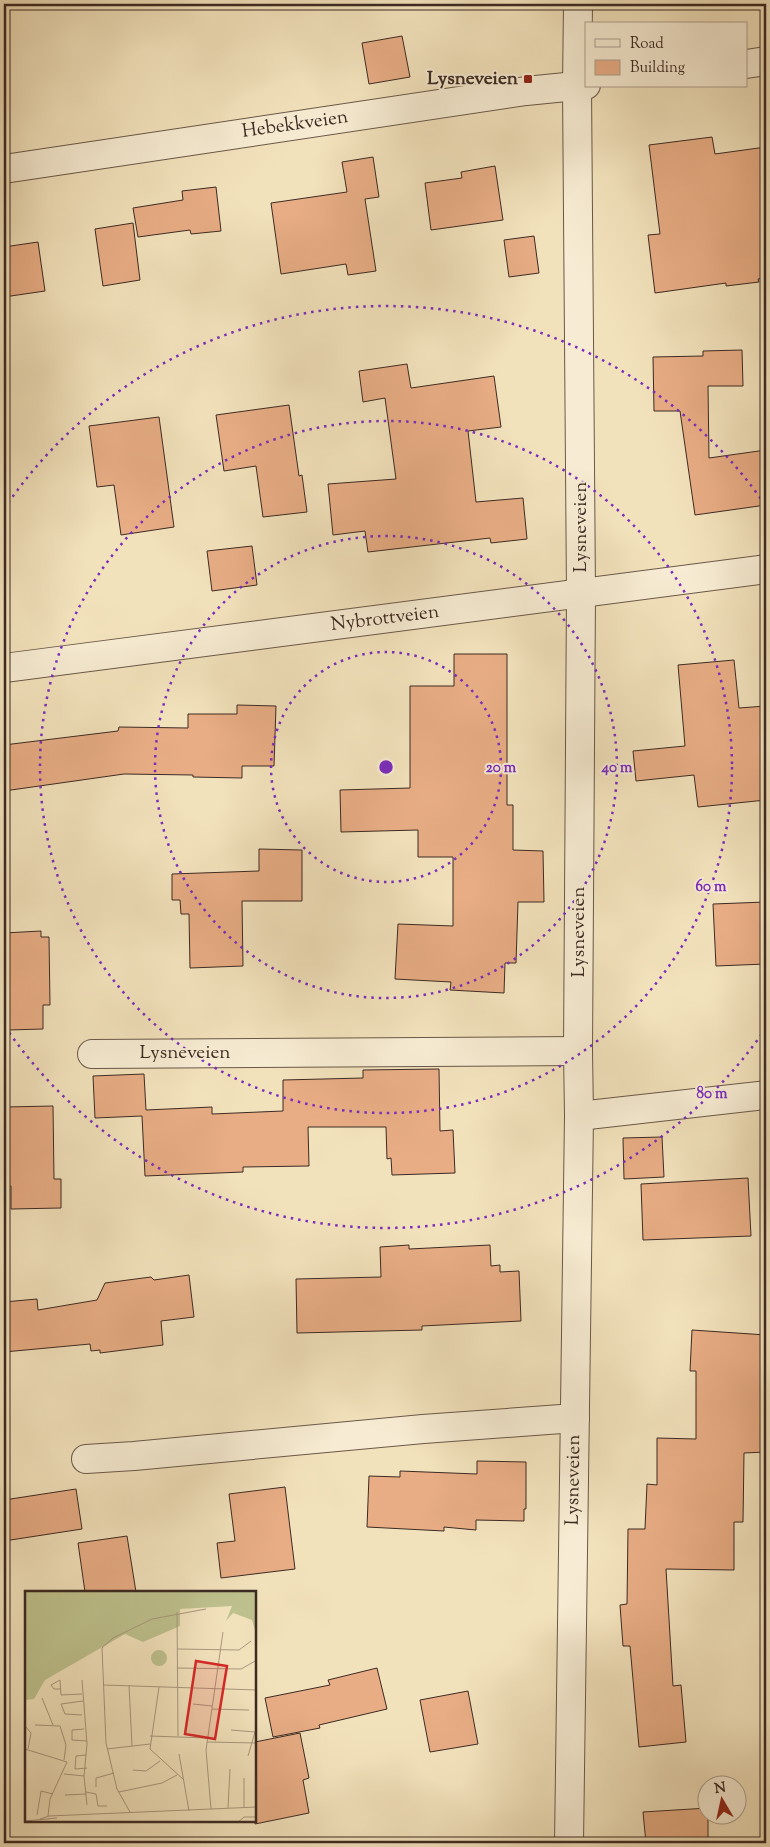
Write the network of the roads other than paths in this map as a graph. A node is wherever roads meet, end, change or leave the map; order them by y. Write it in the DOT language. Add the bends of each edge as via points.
graph roads {
  1 [pos="578,4"];
  2 [pos="766,61"];
  3 [pos="748,64"];
  4 [pos="582,85"];
  5 [pos="4,168"];
  6 [pos="766,569"];
  7 [pos="581,594"];
  8 [pos="4,668"];
  9 [pos="578,1050"];
  10 [pos="92,1054"];
  11 [pos="766,1095"];
  12 [pos="579,1116"];
  13 [pos="575,1418"];
  14 [pos="86,1459"];
  15 [pos="564,1842"];
  1 -- 4 [label="street, Lysneveien"];
  2 -- 3 [label="street"];
  4 -- 5 [label="street, Hebekkveien"];
  4 -- 7 [label="street, Lysneveien"];
  6 -- 7 [label="street, Nybrottveien"];
  7 -- 8 [label="street, Nybrottveien"];
  7 -- 9 [label="street, Lysneveien"];
  9 -- 10 [label="street, Lysneveien"];
  9 -- 12 [label="street, Lysneveien"];
  11 -- 12 [label="street"];
  12 -- 13 [label="street, Lysneveien"];
  13 -- 14 [label="street"];
  13 -- 15 [label="street, Lysneveien"];
}
